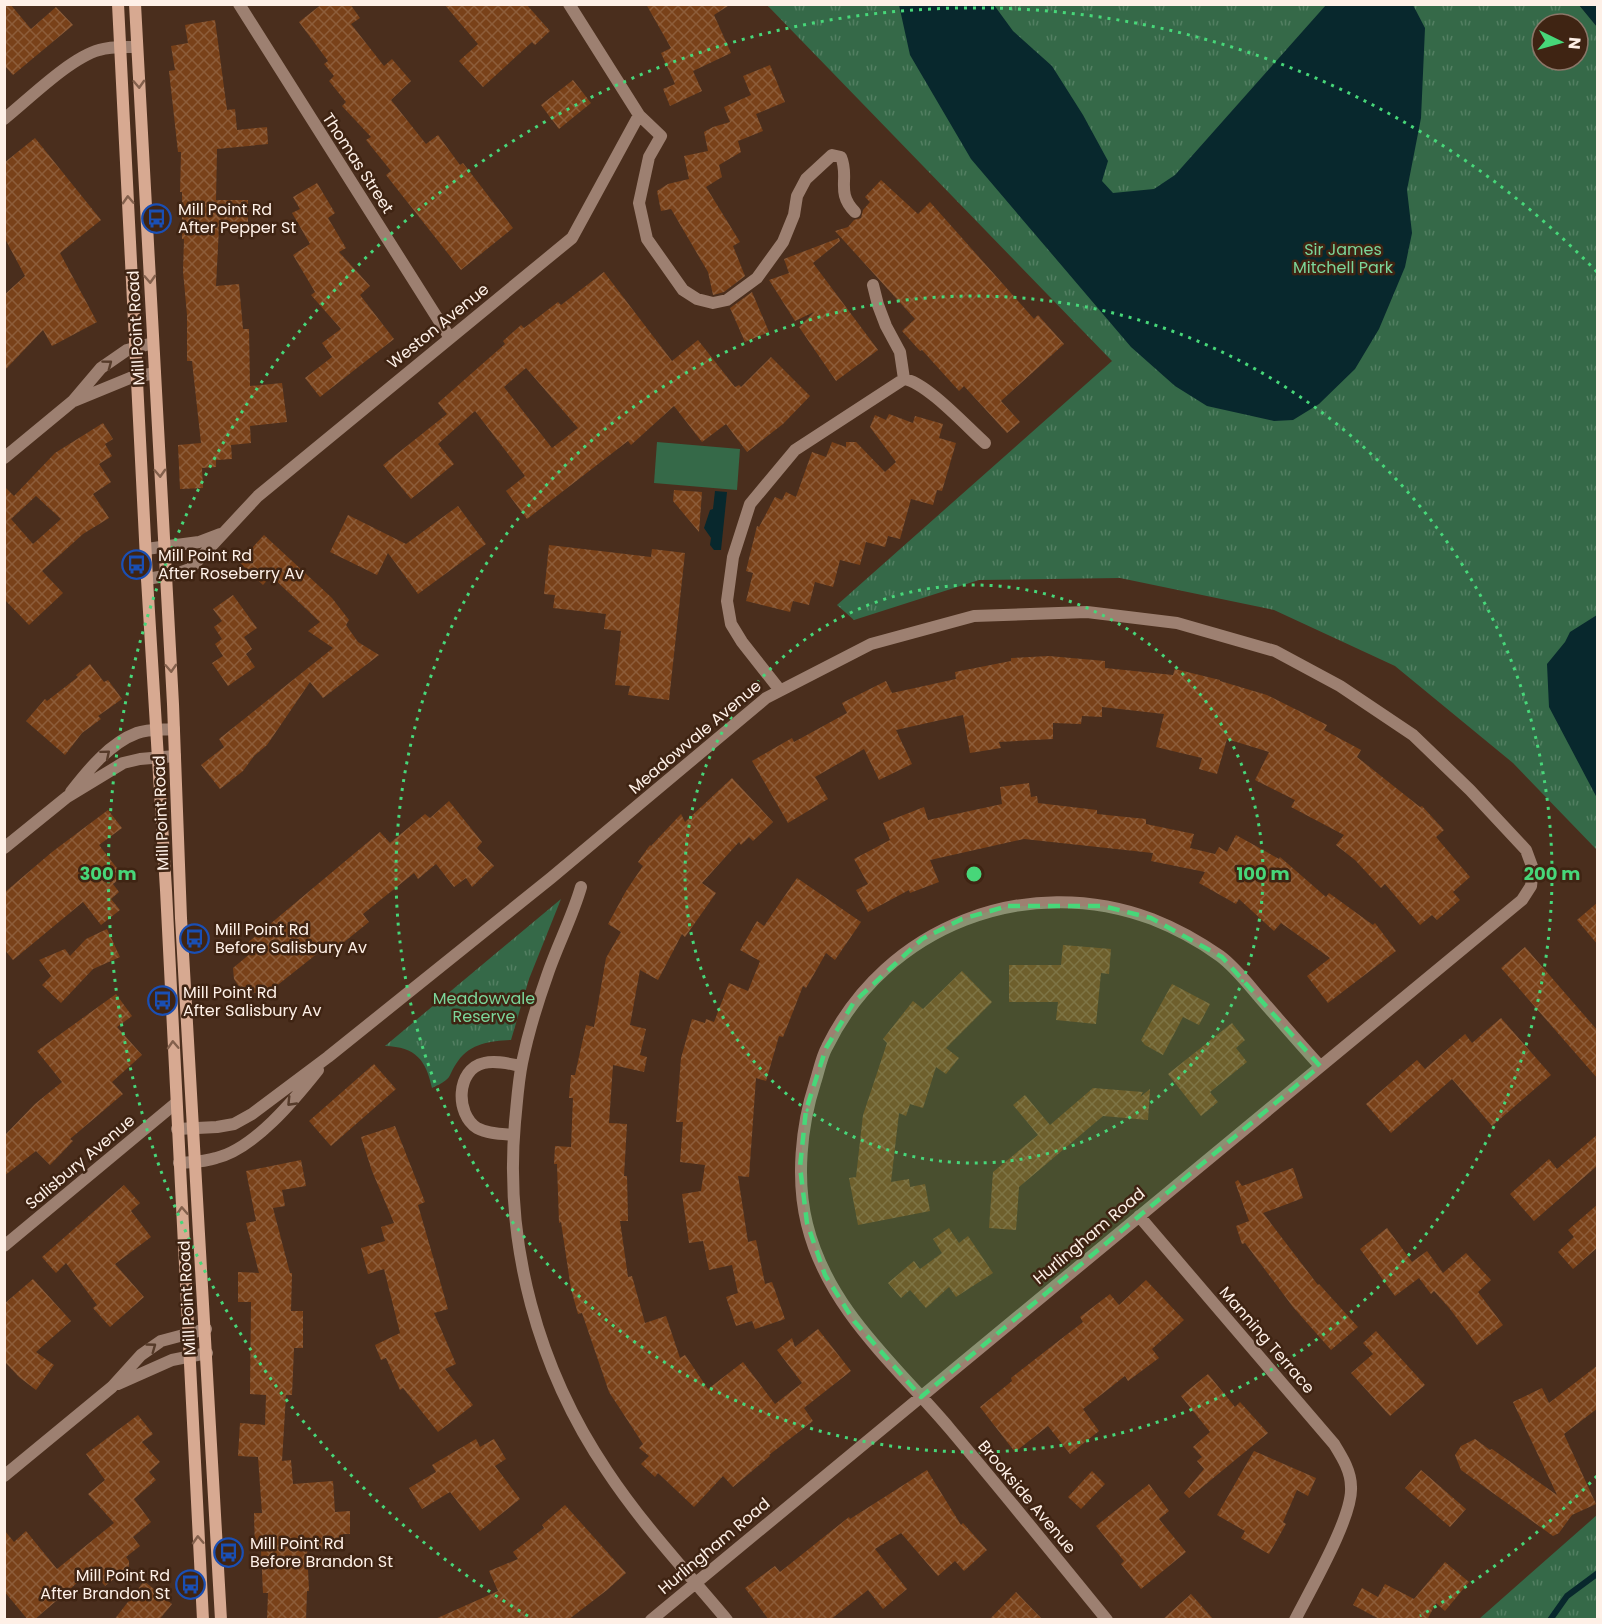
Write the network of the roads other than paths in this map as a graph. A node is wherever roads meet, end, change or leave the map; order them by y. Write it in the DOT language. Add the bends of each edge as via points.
graph roads {
  1 [pos="117,4"];
  2 [pos="135,4"];
  3 [pos="239,4"];
  4 [pos="568,4"];
  5 [pos="120,47"];
  6 [pos="137,47"];
  7 [pos="639,115"];
  8 [pos="4,119"];
  9 [pos="855,212"];
  10 [pos="873,285"];
  11 [pos="450,338"];
  12 [pos="153,344"];
  13 [pos="135,348"];
  14 [pos="155,373"];
  15 [pos="136,377"];
  16 [pos="904,379"];
  17 [pos="73,401"];
  18 [pos="985,443"];
  19 [pos="4,458"];
  20 [pos="221,534"];
  21 [pos="164,547"];
  22 [pos="146,549"];
  23 [pos="166,577"];
  24 [pos="147,579"];
  25 [pos="779,689"];
  26 [pos="174,729"];
  27 [pos="156,730"];
  28 [pos="175,756"];
  29 [pos="158,757"];
  30 [pos="67,797"];
  31 [pos="4,848"];
  32 [pos="1533,869"];
  33 [pos="581,887"];
  34 [pos="328,1057"];
  35 [pos="521,1066"];
  36 [pos="1320,1066"];
  37 [pos="176,1103"];
  38 [pos="195,1128"];
  39 [pos="177,1129"];
  40 [pos="514,1135"];
  41 [pos="196,1161"];
  42 [pos="179,1163"];
  43 [pos="1139,1216"];
  44 [pos="4,1246"];
  45 [pos="206,1329"];
  46 [pos="188,1333"];
  47 [pos="207,1353"];
  48 [pos="189,1356"];
  49 [pos="112,1387"];
  50 [pos="921,1397"];
  51 [pos="4,1476"];
  52 [pos="695,1584"];
  53 [pos="203,1620"];
  54 [pos="221,1620"];
  55 [pos="651,1620"];
  56 [pos="727,1620"];
  57 [pos="1107,1620"];
  58 [pos="1295,1620"];
  1 -- 5 [label="main road, Mill Point Road"];
  2 -- 6 [label="main road, Mill Point Road"];
  3 -- 11 [label="street, Thomas Street"];
  4 -- 7 [label="street"];
  5 -- 6 [label="street"];
  5 -- 8 [label="street" via="90,53"];
  13 -- 5 [label="main road, Mill Point Road, one-way"];
  6 -- 12 [label="main road, Mill Point Road, one-way"];
  7 -- 9 [label="street" via="661,136 649,157 639,203 647,239 683,290 698,299 713,303 727,300 757,278 783,242 806,179 832,155 841,157 844,164 843,190"];
  7 -- 11 [label="street, Weston Avenue" via="572,238"];
  10 -- 16 [label="street" via="886,326 900,352"];
  11 -- 20 [label="street, Weston Avenue" via="258,496"];
  12 -- 13 [label="street"];
  12 -- 14 [label="main road, Mill Point Road"];
  13 -- 15 [label="main road, Mill Point Road"];
  17 -- 13 [label="street, one-way" via="101,368"];
  14 -- 15 [label="street"];
  14 -- 21 [label="main road, Mill Point Road, one-way"];
  15 -- 17 [label="street"];
  15 -- 22 [label="main road, Mill Point Road"];
  16 -- 18 [label="street" via="925,388"];
  16 -- 25 [label="street" via="795,450 750,504 733,557 727,601 731,624"];
  17 -- 19 [label="street"];
  20 -- 21 [label="street, Weston Avenue"];
  20 -- 23 [label="street, Weston Avenue" via="190,569"];
  21 -- 22 [label="street, Weston Avenue"];
  21 -- 23 [label="main road, Mill Point Road"];
  22 -- 24 [label="main road, Mill Point Road"];
  23 -- 24 [label="street, Weston Avenue"];
  23 -- 26 [label="main road, Mill Point Road, one-way"];
  24 -- 27 [label="main road, Mill Point Road"];
  25 -- 32 [label="street, Meadowvale Avenue" via="871,644 974,616 1087,612 1177,623 1275,651 1340,686 1413,735 1526,850"];
  25 -- 34 [label="street, Meadowvale Avenue"];
  26 -- 27 [label="street"];
  26 -- 28 [label="main road, Mill Point Road"];
  27 -- 29 [label="main road, Mill Point Road"];
  30 -- 27 [label="street, one-way" via="89,768 124,739"];
  28 -- 29 [label="street"];
  28 -- 38 [label="main road, Mill Point Road"];
  29 -- 30 [label="street" via="123,763"];
  37 -- 29 [label="main road, Mill Point Road, one-way"];
  30 -- 31 [label="street"];
  32 -- 36 [label="street, Hurlingham Road" via="1531,886 1521,900"];
  33 -- 35 [label="street" via="547,975"];
  34 -- 38 [label="street, Meadowvale Avenue" via="234,1124"];
  34 -- 41 [label="street, Meadowvale Avenue, one-way" via="264,1129 238,1149 218,1158"];
  35 -- 40 [label="street"];
  35 -- 40 [label="street" via="483,1063 464,1080 461,1095 468,1118 479,1129"];
  36 -- 43 [label="street, Hurlingham Road"];
  36 -- 50 [label="street, Brookside Avenue" via="1222,957 1150,918 1103,906 1055,902 1008,906 962,920 922,939 883,971 854,1002 826,1048 806,1110 800,1167 807,1223 825,1275 854,1321"];
  37 -- 39 [label="main road, Mill Point Road"];
  37 -- 44 [label="street, Salisbury Avenue"];
  38 -- 39 [label="street, Meadowvale Avenue"];
  38 -- 41 [label="main road, Mill Point Road"];
  39 -- 42 [label="main road, Mill Point Road"];
  40 -- 52 [label="street" via="513,1202 518,1242 538,1330 552,1370 606,1470"];
  41 -- 42 [label="street, Meadowvale Avenue"];
  41 -- 45 [label="main road, Mill Point Road"];
  46 -- 42 [label="main road, Mill Point Road, one-way"];
  43 -- 50 [label="street, Hurlingham Road"];
  43 -- 58 [label="street, Manning Terrace" via="1334,1444 1347,1467 1351,1495 1335,1542"];
  45 -- 46 [label="street"];
  45 -- 47 [label="main road, Mill Point Road"];
  46 -- 48 [label="main road, Mill Point Road"];
  49 -- 46 [label="street, one-way" via="141,1355 161,1341"];
  47 -- 48 [label="street"];
  47 -- 54 [label="main road, Mill Point Road"];
  48 -- 49 [label="street"];
  53 -- 48 [label="main road, Mill Point Road, one-way"];
  49 -- 51 [label="street"];
  50 -- 52 [label="street, Hurlingham Road"];
  50 -- 57 [label="street, Brookside Avenue"];
  52 -- 55 [label="street, Hurlingham Road"];
  52 -- 56 [label="street"];
}
